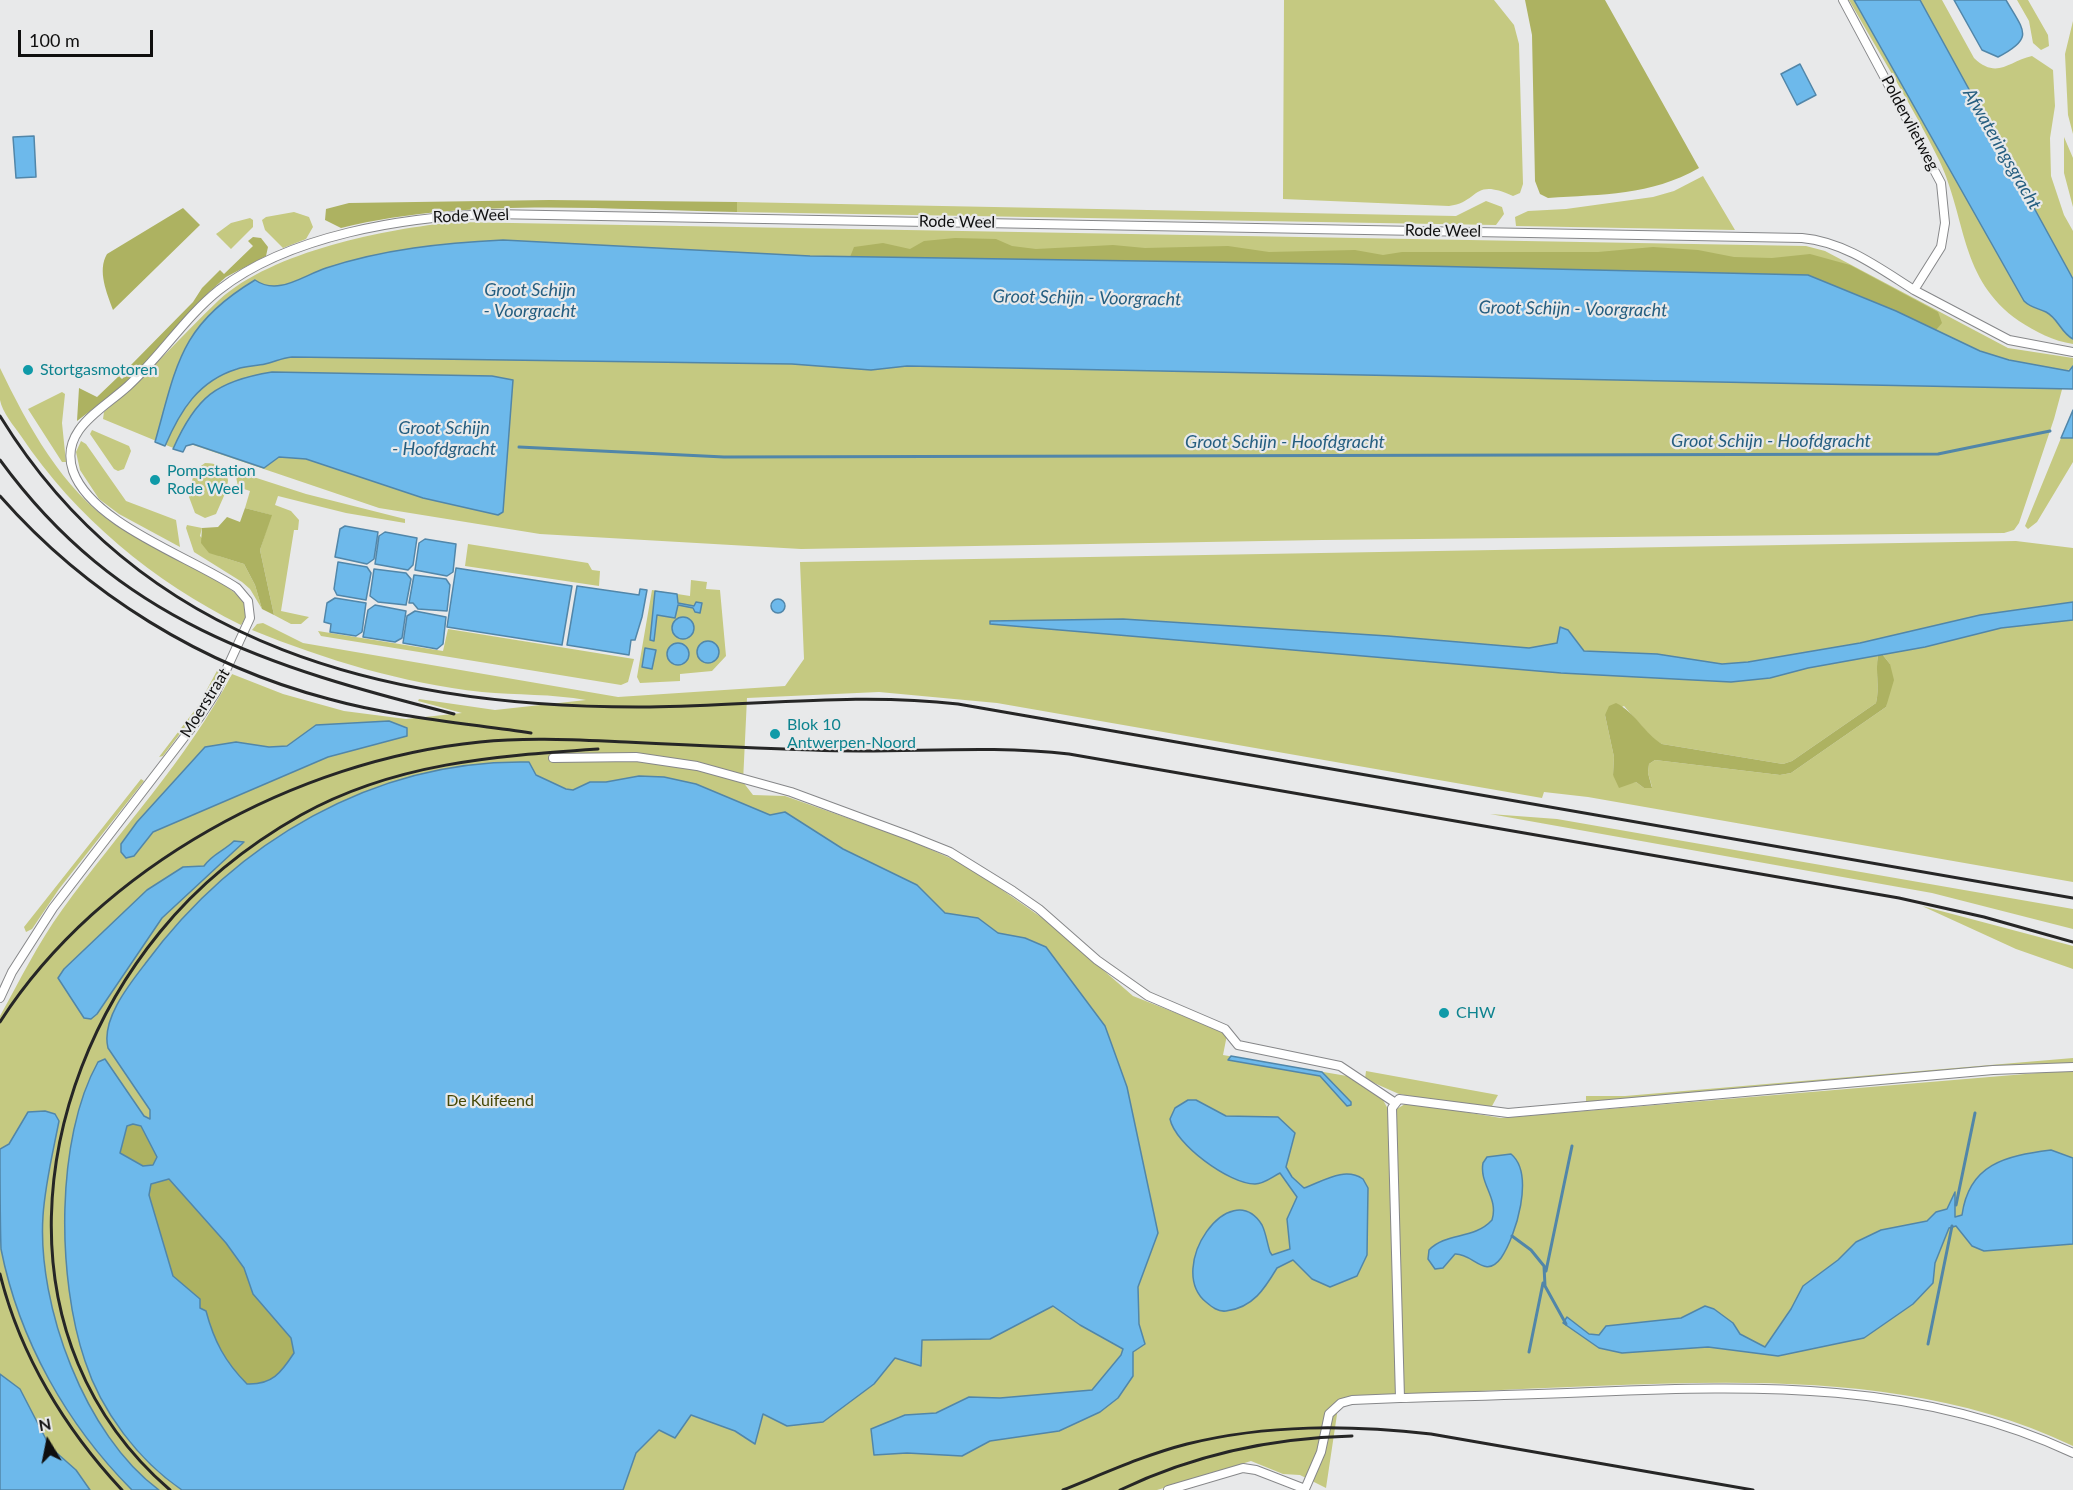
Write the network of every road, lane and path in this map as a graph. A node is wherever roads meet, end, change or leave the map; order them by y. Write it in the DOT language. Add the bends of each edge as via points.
graph roads {
  1 [pos="1843,0"];
  2 [pos="1914,290"];
  3 [pos="2073,352"];
  4 [pos="71,448"];
  5 [pos="554,758"];
  6 [pos="0,998"];
  7 [pos="2073,1067"];
  8 [pos="1394,1102"];
  9 [pos="1400,1398"];
  10 [pos="2073,1453"];
  11 [pos="1168,1490"];
  1 -- 2 [label="street, Poldervlietweg" via="1941,183 1945,213 1941,247"];
  2 -- 3 [label="street" via="2009,340"];
  2 -- 4 [label="street, Rode Weel" via="1849,251 1826,241 1802,238 575,215 437,217 370,227 326,239 277,257 232,281 205,303 148,367 81,426"];
  4 -- 6 [label="street, Moerstraat" via="73,470 98,506 237,588 248,601 250,618 205,710 52,908"];
  5 -- 8 [label="street" via="636,757 697,766 791,792 920,840 960,858 1013,891 1148,996 1225,1029 1238,1045 1340,1066"];
  7 -- 8 [label="street" via="1993,1070 1508,1113 1406,1098"];
  8 -- 9 [label="street"];
  9 -- 10 [label="street" via="1725,1387 1804,1389 1951,1411 2024,1432"];
  9 -- 11 [label="street" via="1352,1400 1341,1403 1329,1414 1321,1452 1305,1490 1243,1468"];
}
